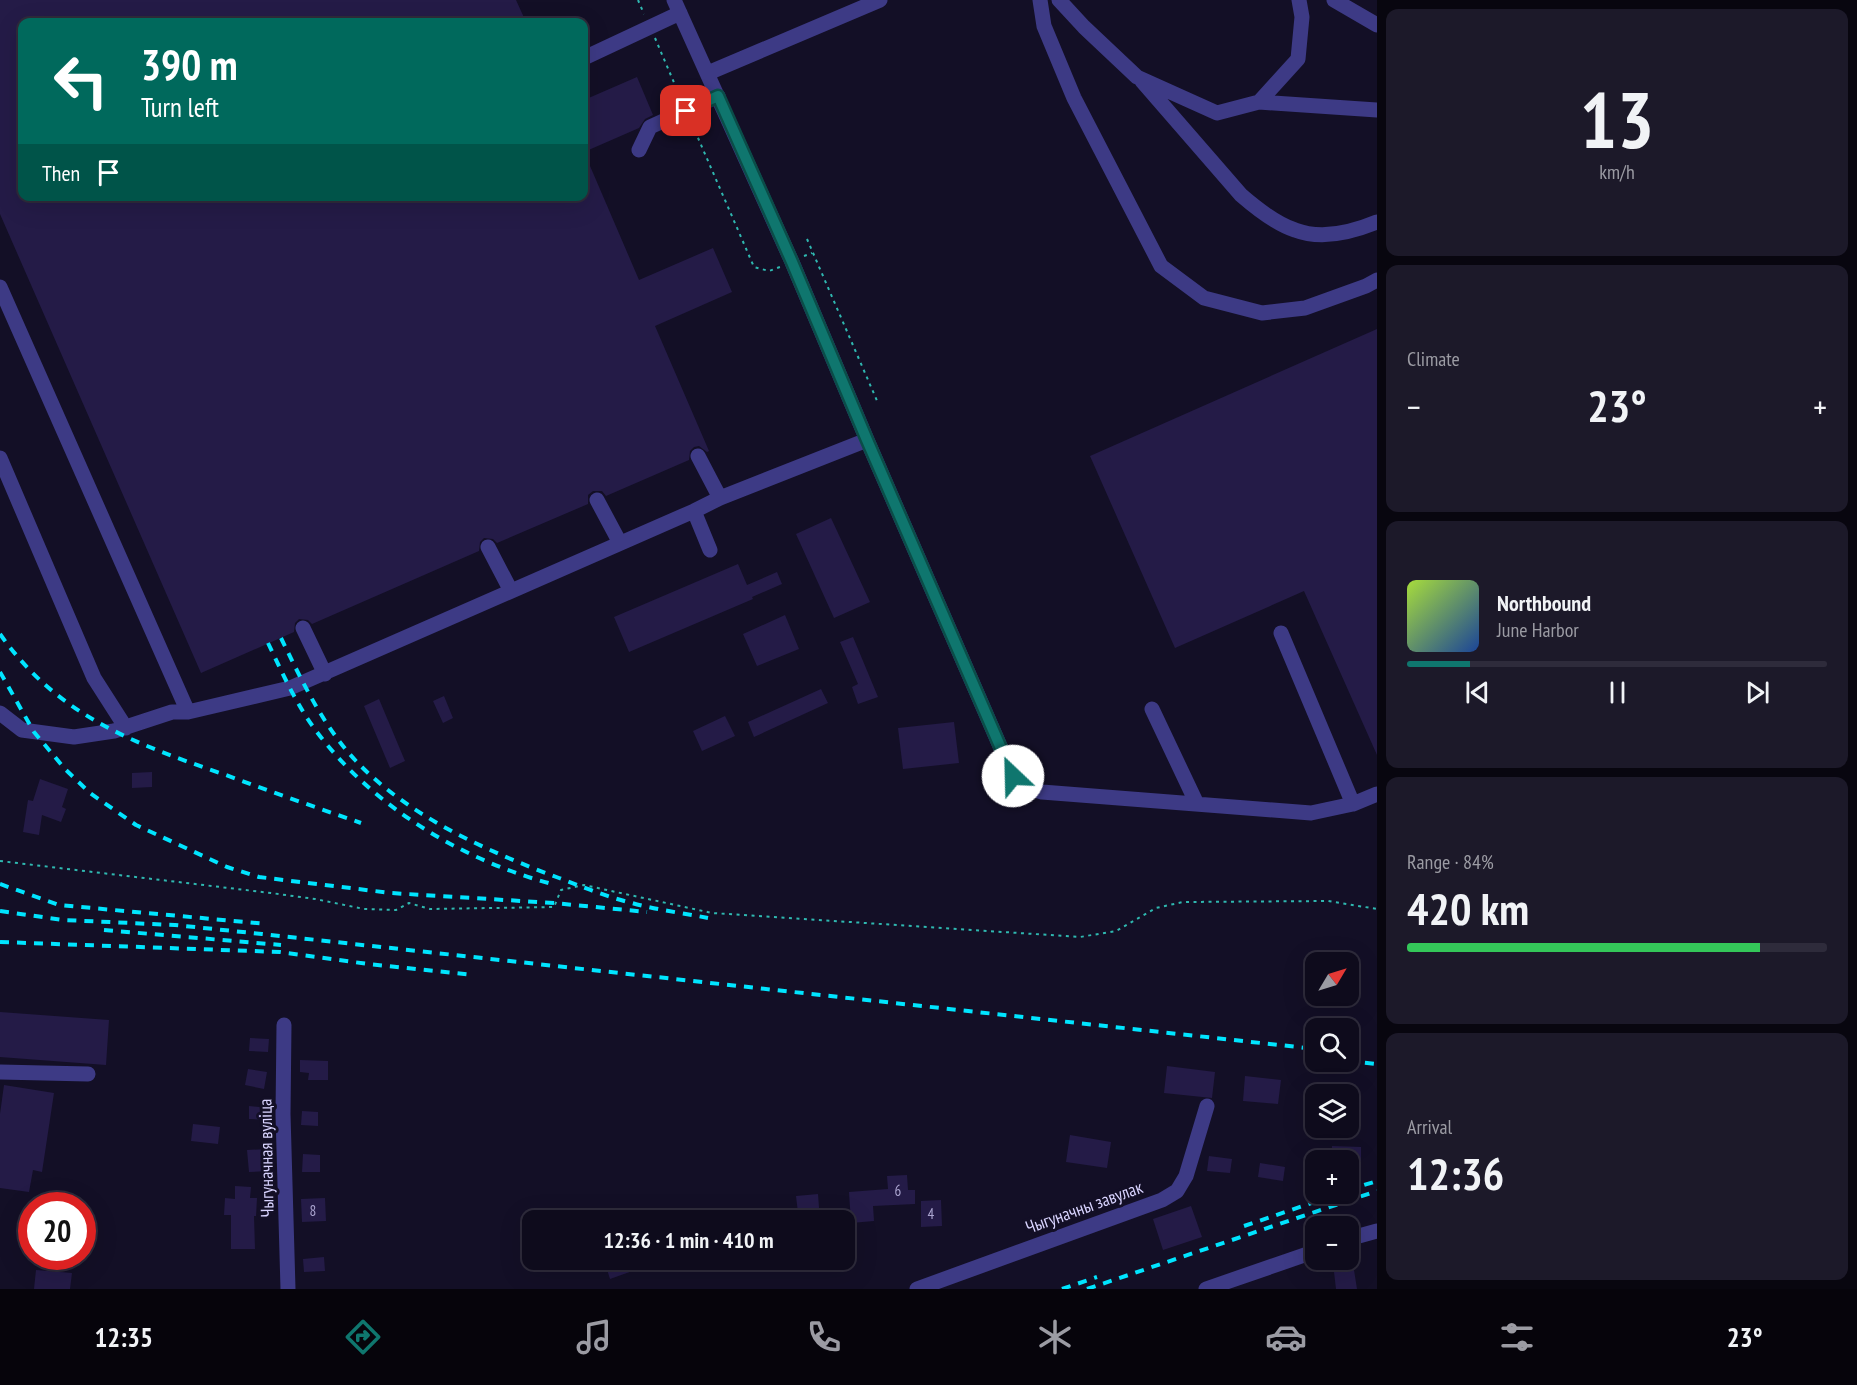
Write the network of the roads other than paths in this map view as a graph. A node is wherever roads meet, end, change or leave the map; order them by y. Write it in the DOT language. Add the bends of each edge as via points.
graph roads {
  1 [pos="880,0"];
  2 [pos="1040,0"];
  3 [pos="1059,0"];
  4 [pos="1299,0"];
  5 [pos="1334,0"];
  6 [pos="677,7"];
  7 [pos="1377,24"];
  8 [pos="588,56"];
  9 [pos="708,73"];
  10 [pos="1137,77"];
  11 [pos="718,96"];
  12 [pos="1259,102"];
  13 [pos="1377,110"];
  14 [pos="639,150"];
  15 [pos="1377,222"];
  16 [pos="1377,280"];
  17 [pos="0,287"];
  18 [pos="867,440"];
  19 [pos="698,456"];
  20 [pos="0,458"];
  21 [pos="720,498"];
  22 [pos="597,500"];
  23 [pos="694,511"];
  24 [pos="620,543"];
  25 [pos="488,547"];
  26 [pos="710,550"];
  27 [pos="511,591"];
  28 [pos="303,628"];
  29 [pos="1281,633"];
  30 [pos="325,674"];
  31 [pos="1152,710"];
  32 [pos="188,712"];
  33 [pos="0,713"];
  34 [pos="126,728"];
  35 [pos="1377,794"];
  36 [pos="1197,804"];
  37 [pos="1353,804"];
  38 [pos="284,1025"];
  39 [pos="0,1072"];
  40 [pos="88,1074"];
  41 [pos="1207,1106"];
  42 [pos="1377,1231"];
  43 [pos="1359,1236"];
  44 [pos="1305,1255"];
  45 [pos="288,1289"];
  46 [pos="917,1289"];
  47 [pos="1206,1289"];
  1 -- 9 [label="street"];
  2 -- 16 [label="street" via="1044,26 1074,98 1161,266 1204,298 1262,313 1305,308"];
  3 -- 10 [label="street"];
  4 -- 12 [label="street" via="1302,17 1298,59"];
  5 -- 7 [label="street"];
  6 -- 8 [label="street" via="650,27"];
  6 -- 9 [label="street"];
  9 -- 11 [label="street"];
  10 -- 12 [label="street" via="1217,113"];
  10 -- 15 [label="street" via="1257,209 1296,231 1325,235"];
  11 -- 14 [label="street" via="650,127"];
  11 -- 18 [label="street"];
  12 -- 13 [label="street"];
  17 -- 32 [label="street"];
  18 -- 21 [label="street"];
  18 -- 36 [label="street" via="1013,776 1025,787 1042,792"];
  19 -- 21 [label="street"];
  20 -- 34 [label="street" via="94,678"];
  21 -- 23 [label="street"];
  22 -- 24 [label="street"];
  23 -- 24 [label="street"];
  23 -- 26 [label="street"];
  24 -- 27 [label="street"];
  25 -- 27 [label="street"];
  27 -- 30 [label="street"];
  28 -- 30 [label="street"];
  29 -- 37 [label="street"];
  30 -- 32 [label="street" via="290,688"];
  31 -- 36 [label="street"];
  32 -- 34 [label="street" via="172,712"];
  33 -- 34 [label="street" via="22,730 64,736"];
  35 -- 37 [label="street"];
  36 -- 37 [label="street" via="1311,813"];
  38 -- 45 [label="street, Чыгуначная вуліца"];
  39 -- 40 [label="street"];
  41 -- 46 [label="street, Чыгуначны завулак" via="1186,1176 1177,1191 1162,1200"];
  42 -- 43 [label="street"];
  44 -- 47 [label="street"];
}
